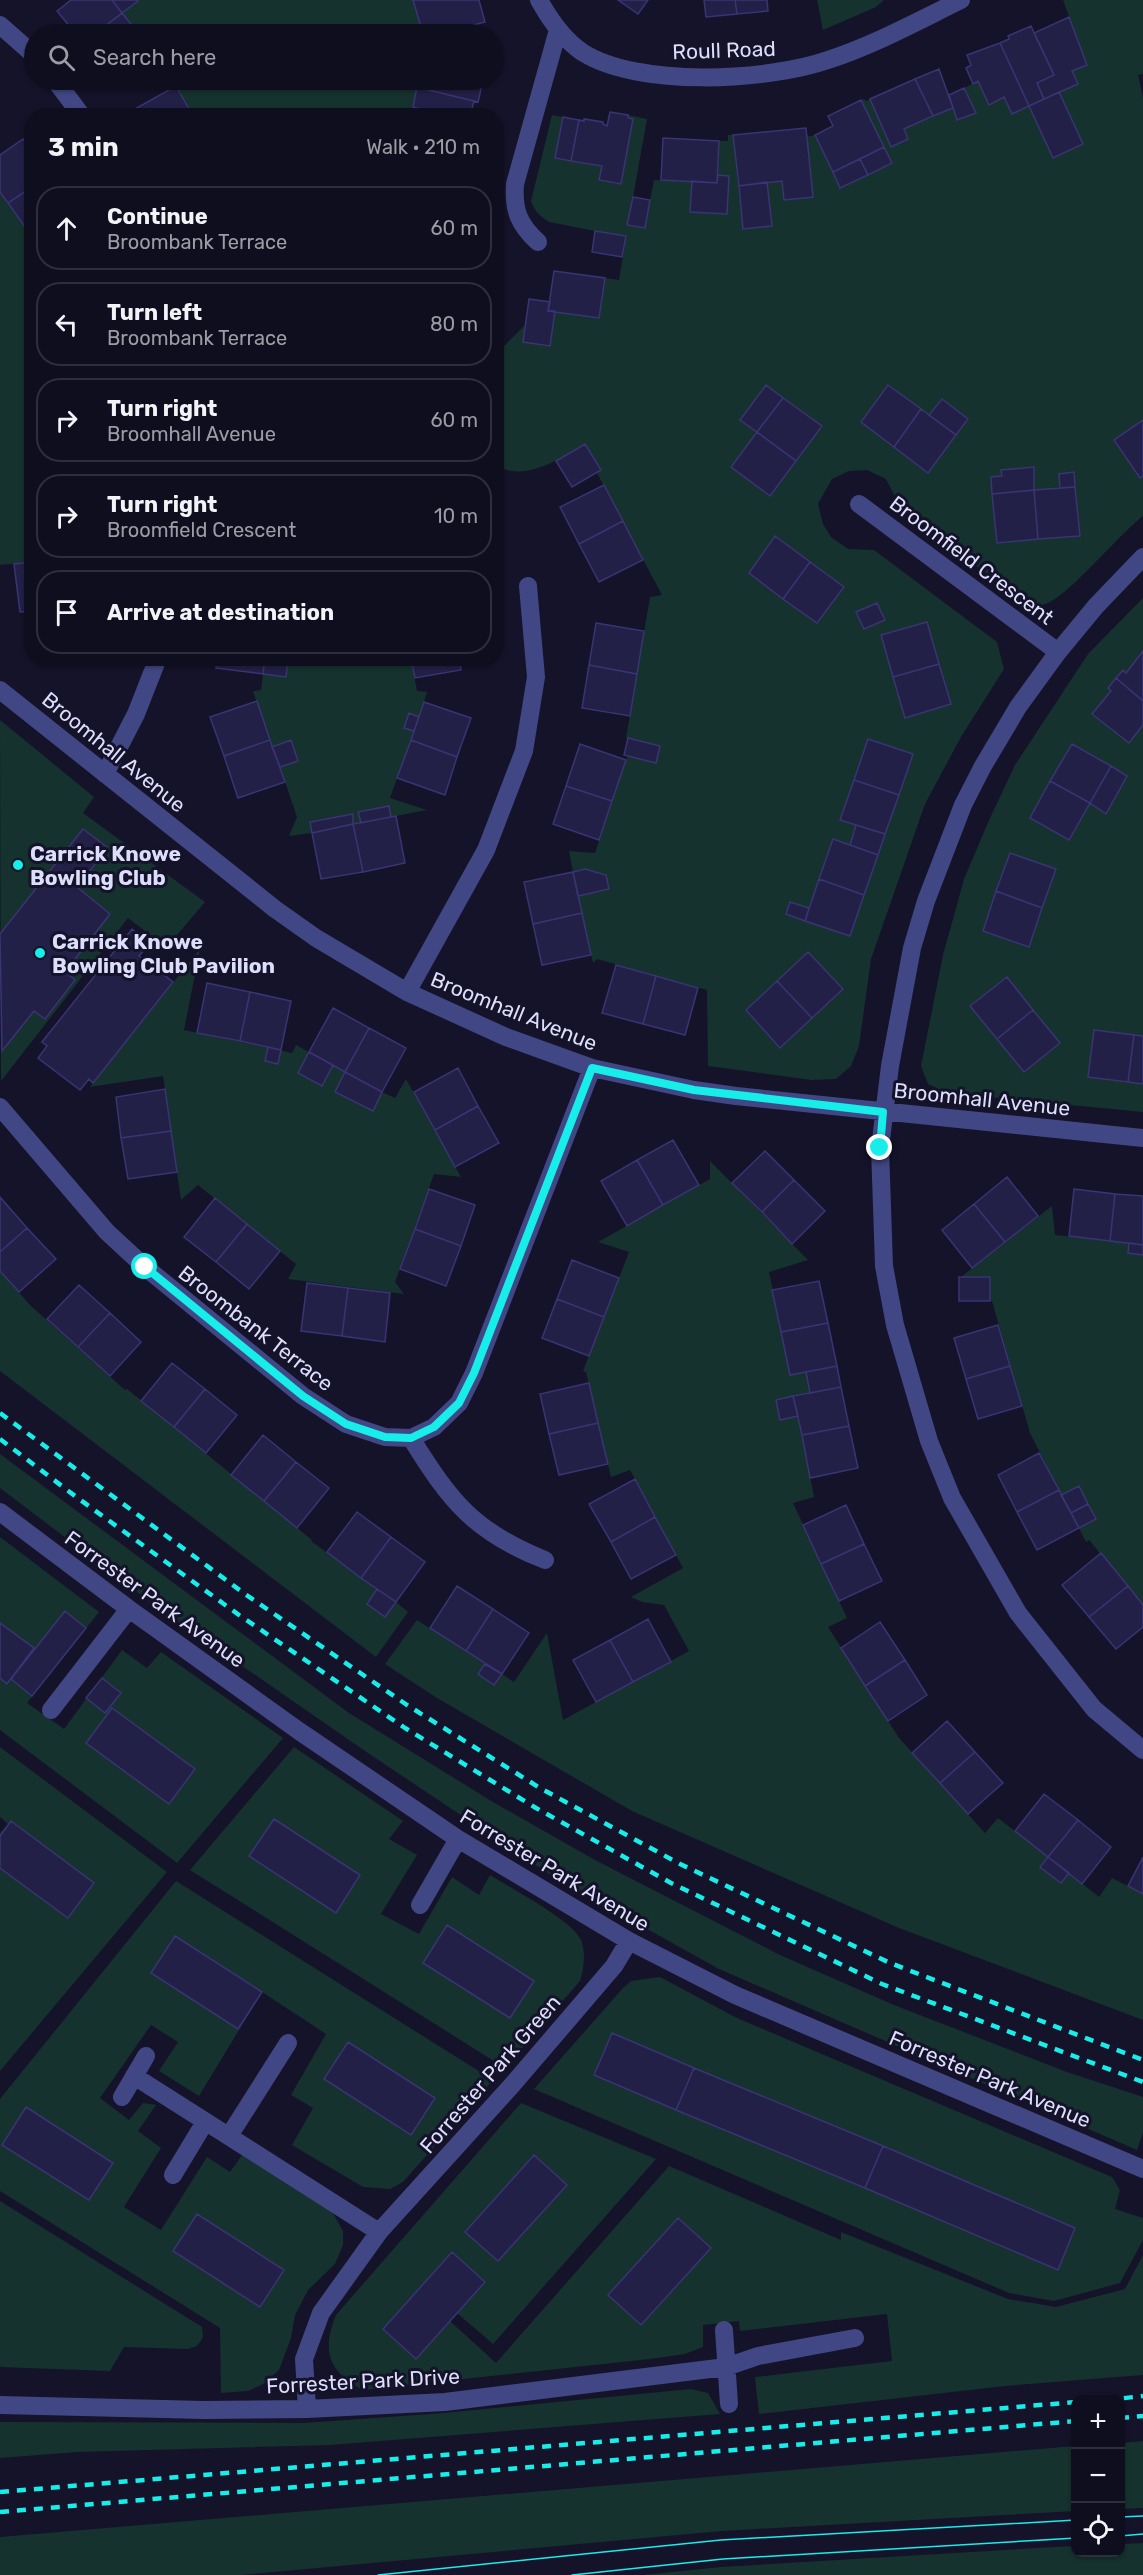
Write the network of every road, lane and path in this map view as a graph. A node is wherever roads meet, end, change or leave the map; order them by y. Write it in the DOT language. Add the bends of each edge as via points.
graph roads {
  1 [pos="539,0"];
  2 [pos="961,0"];
  3 [pos="926,8"];
  4 [pos="0,26"];
  5 [pos="558,30"];
  6 [pos="24,47"];
  7 [pos="62,90"];
  8 [pos="76,108"];
  9 [pos="538,242"];
  10 [pos="860,504"];
  11 [pos="1143,556"];
  12 [pos="528,586"];
  13 [pos="1058,652"];
  14 [pos="155,666"];
  15 [pos="0,690"];
  16 [pos="105,774"];
  17 [pos="407,992"];
  18 [pos="592,1068"];
  19 [pos="0,1107"];
  20 [pos="883,1112"];
  21 [pos="1143,1138"];
  22 [pos="411,1438"];
  23 [pos="0,1512"];
  24 [pos="545,1560"];
  25 [pos="129,1609"];
  26 [pos="51,1710"];
  27 [pos="1143,1750"];
  28 [pos="458,1839"];
  29 [pos="420,1905"];
  30 [pos="629,1941"];
  31 [pos="288,2043"];
  32 [pos="146,2056"];
  33 [pos="134,2076"];
  34 [pos="122,2097"];
  35 [pos="206,2122"];
  36 [pos="228,2136"];
  37 [pos="1143,2169"];
  38 [pos="173,2175"];
  39 [pos="379,2232"];
  40 [pos="724,2330"];
  41 [pos="855,2338"];
  42 [pos="726,2367"];
  43 [pos="0,2404"];
  44 [pos="729,2404"];
  45 [pos="307,2409"];
  1 -- 5 [label="street, Roull Road"];
  2 -- 3 [label="street, Roull Road"];
  3 -- 5 [label="street, Roull Road" via="828,61 728,77 654,74 611,66 583,52"];
  4 -- 6 [label="street"];
  5 -- 9 [label="street" via="514,193 516,216"];
  7 -- 8 [label="street"];
  10 -- 13 [label="street, Broomfield Crescent"];
  11 -- 13 [label="street, Broomfield Crescent"];
  12 -- 17 [label="street" via="536,677 524,751 486,850"];
  13 -- 20 [label="street, Broomfield Crescent" via="1018,707 983,766 942,859 912,948"];
  14 -- 16 [label="street"];
  15 -- 16 [label="street, Broomhall Avenue"];
  16 -- 17 [label="street, Broomhall Avenue" via="275,909"];
  17 -- 18 [label="street, Broomhall Avenue" via="506,1037"];
  18 -- 20 [label="street, Broomhall Avenue" via="694,1090"];
  18 -- 22 [label="street" via="469,1383 459,1403 434,1427"];
  19 -- 22 [label="street, Broombank Terrace" via="107,1232 303,1396 346,1424 385,1437"];
  20 -- 21 [label="street, Broomhall Avenue"];
  20 -- 27 [label="street, Broomfield Crescent" via="880,1148 884,1266 895,1325 929,1441 952,1498 1018,1612 1094,1709"];
  22 -- 24 [label="street" via="433,1474 470,1518 515,1548"];
  23 -- 25 [label="street, Forrester Park Avenue"];
  25 -- 26 [label="street"];
  25 -- 28 [label="street, Forrester Park Avenue"];
  28 -- 29 [label="street"];
  28 -- 30 [label="street, Forrester Park Avenue"];
  30 -- 37 [label="street, Forrester Park Avenue" via="735,1995"];
  30 -- 39 [label="street, Forrester Park Green" via="614,1966 513,2084"];
  31 -- 36 [label="street"];
  32 -- 33 [label="street"];
  33 -- 34 [label="street"];
  33 -- 35 [label="street"];
  35 -- 36 [label="street"];
  35 -- 38 [label="street"];
  36 -- 39 [label="street"];
  39 -- 45 [label="street, Forrester Park Green" via="321,2313 304,2359"];
  40 -- 42 [label="street"];
  41 -- 42 [label="street, Forrester Park Drive" via="758,2356"];
  42 -- 44 [label="street"];
  42 -- 45 [label="street, Forrester Park Drive" via="445,2402"];
  43 -- 45 [label="street, Forrester Park Drive"];
}
